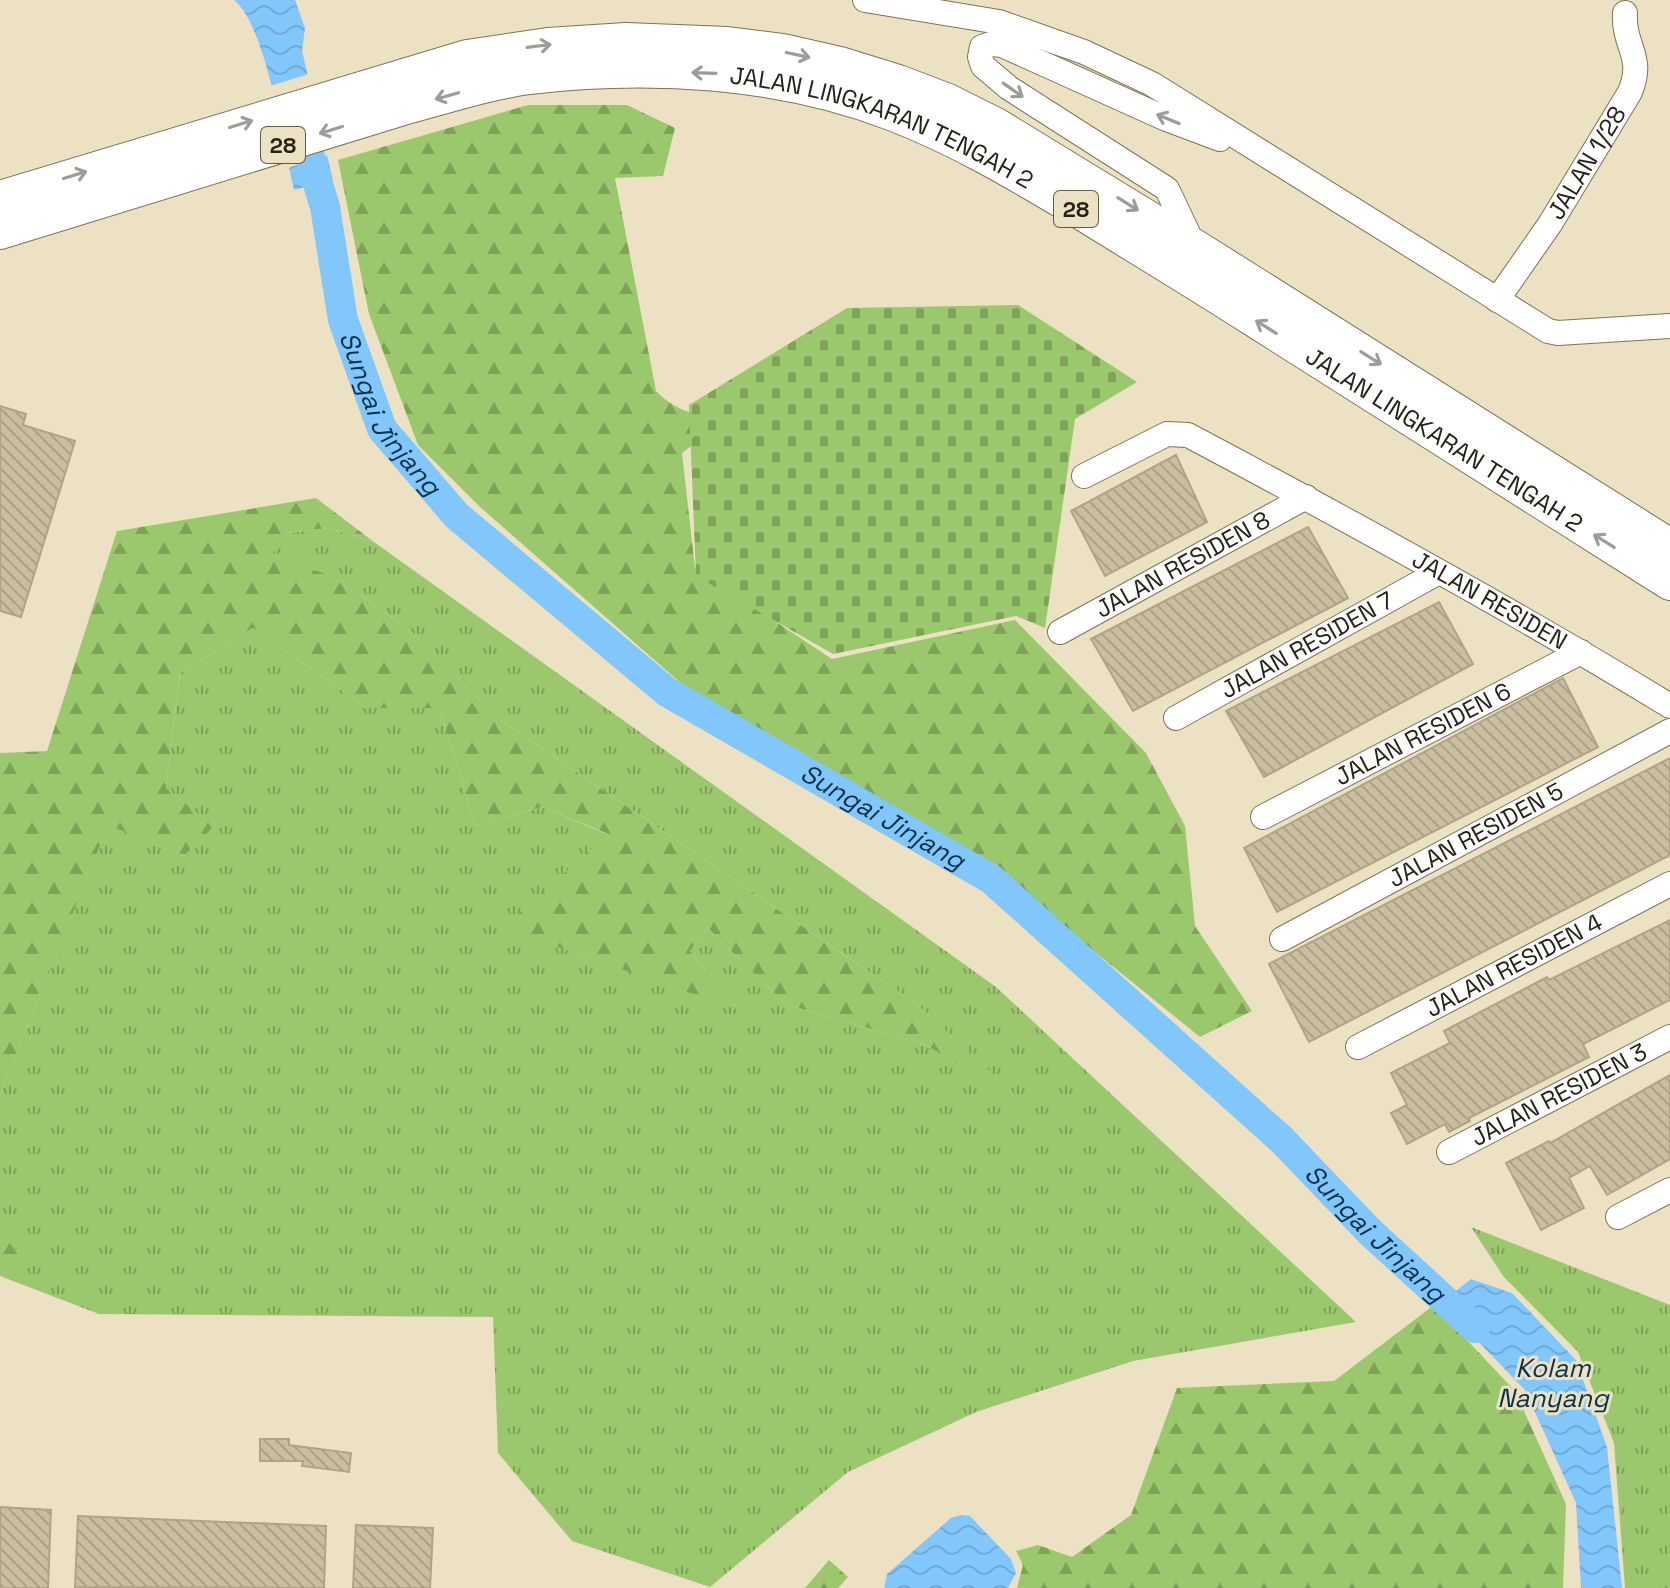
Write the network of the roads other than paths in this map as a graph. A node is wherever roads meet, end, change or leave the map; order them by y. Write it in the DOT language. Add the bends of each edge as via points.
graph roads {
  1 [pos="865,0"];
  2 [pos="1625,13"];
  3 [pos="1267,157"];
  4 [pos="0,198"];
  5 [pos="0,232"];
  6 [pos="1194,246"];
  7 [pos="1497,300"];
  8 [pos="1670,326"];
  9 [pos="1084,476"];
  10 [pos="1306,497"];
  11 [pos="1670,546"];
  12 [pos="1439,572"];
  13 [pos="1670,583"];
  14 [pos="1060,632"];
  15 [pos="1581,652"];
  16 [pos="1670,706"];
  17 [pos="1176,718"];
  18 [pos="1670,731"];
  19 [pos="1263,817"];
  20 [pos="1670,884"];
  21 [pos="1282,939"];
  22 [pos="1670,1037"];
  23 [pos="1358,1047"];
  24 [pos="1449,1152"];
  25 [pos="1670,1190"];
  26 [pos="1618,1217"];
  1 -- 3 [label="street" via="999,22 1073,48 1152,84"];
  2 -- 7 [label="street, JALAN 1/28" via="1624,29 1636,61 1630,92"];
  3 -- 6 [label="street, one-way" via="1164,118 1002,45 982,47 983,66 1009,88 1167,189"];
  3 -- 7 [label="street"];
  4 -- 6 [label="highway, JALAN LINGKARAN TENGAH 2 / 28, one-way" via="467,57 521,48 674,40 783,51 948,101"];
  13 -- 5 [label="highway, JALAN LINGKARAN TENGAH 2 / 28, one-way" via="1061,200 890,113 776,83 662,71 528,78 474,88"];
  6 -- 11 [label="highway, JALAN LINGKARAN TENGAH 2 / 28, one-way"];
  7 -- 8 [label="street" via="1558,333"];
  9 -- 10 [label="street, JALAN RESIDEN" via="1175,433"];
  10 -- 12 [label="street, JALAN RESIDEN"];
  10 -- 14 [label="street, JALAN RESIDEN 8"];
  12 -- 15 [label="street, JALAN RESIDEN"];
  12 -- 17 [label="street, JALAN RESIDEN 7"];
  15 -- 16 [label="street, JALAN RESIDEN"];
  15 -- 19 [label="street, JALAN RESIDEN 6"];
  18 -- 21 [label="street, JALAN RESIDEN 5"];
  20 -- 23 [label="street, JALAN RESIDEN 4"];
  22 -- 24 [label="street, JALAN RESIDEN 3"];
  25 -- 26 [label="street"];
}
